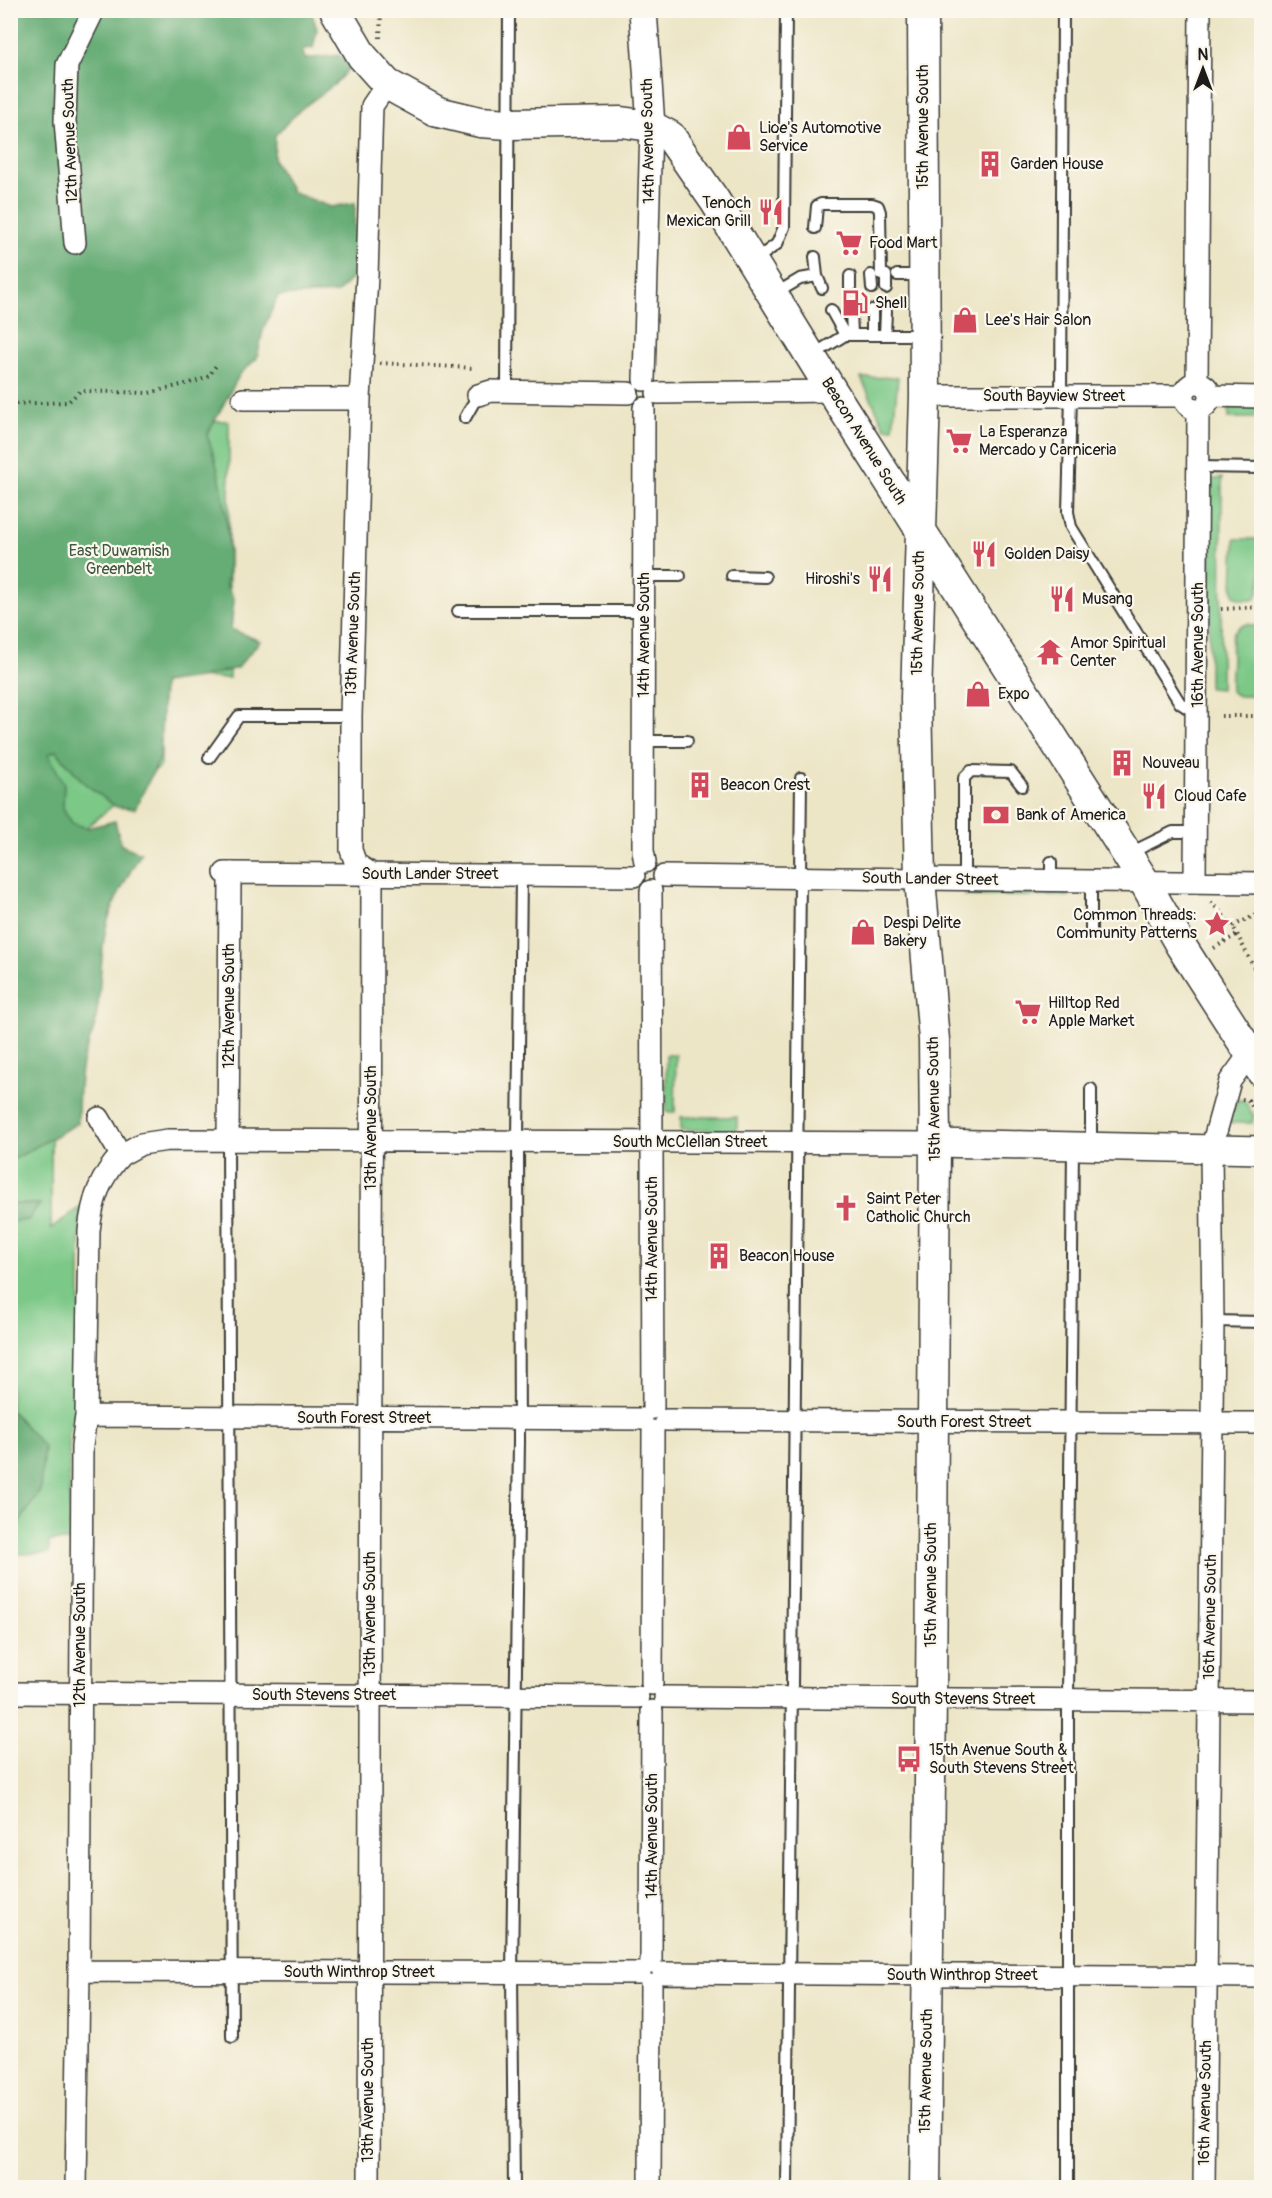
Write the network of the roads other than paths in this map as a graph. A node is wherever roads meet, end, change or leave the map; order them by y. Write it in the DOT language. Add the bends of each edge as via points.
graph roads {
  1 [pos="94,10"];
  2 [pos="335,10"];
  3 [pos="509,10"];
  4 [pos="643,10"];
  5 [pos="786,10"];
  6 [pos="923,10"];
  7 [pos="1063,10"];
  8 [pos="1200,10"];
  9 [pos="387,84"];
  10 [pos="509,124"];
  11 [pos="651,126"];
  12 [pos="816,228"];
  13 [pos="75,243"];
  14 [pos="815,257"];
  15 [pos="752,261"];
  16 [pos="891,275"];
  17 [pos="817,276"];
  18 [pos="850,276"];
  19 [pos="822,288"];
  20 [pos="850,288"];
  21 [pos="872,288"];
  22 [pos="886,288"];
  23 [pos="773,295"];
  24 [pos="831,310"];
  25 [pos="851,310"];
  26 [pos="872,310"];
  27 [pos="886,311"];
  28 [pos="848,335"];
  29 [pos="872,335"];
  30 [pos="885,335"];
  31 [pos="924,335"];
  32 [pos="810,356"];
  33 [pos="507,392"];
  34 [pos="832,392"];
  35 [pos="648,393"];
  36 [pos="478,395"];
  37 [pos="925,396"];
  38 [pos="1066,396"];
  39 [pos="1197,396"];
  40 [pos="1262,397"];
  41 [pos="243,399"];
  42 [pos="360,399"];
  43 [pos="465,418"];
  44 [pos="1199,467"];
  45 [pos="1262,468"];
  46 [pos="920,528"];
  47 [pos="645,576"];
  48 [pos="680,576"];
  49 [pos="732,576"];
  50 [pos="765,577"];
  51 [pos="458,611"];
  52 [pos="645,611"];
  53 [pos="1198,715"];
  54 [pos="351,716"];
  55 [pos="644,741"];
  56 [pos="687,741"];
  57 [pos="209,758"];
  58 [pos="801,778"];
  59 [pos="1022,786"];
  60 [pos="1197,832"];
  61 [pos="1127,854"];
  62 [pos="640,869"];
  63 [pos="229,873"];
  64 [pos="372,874"];
  65 [pos="521,875"];
  66 [pos="801,878"];
  67 [pos="920,879"];
  68 [pos="964,879"];
  69 [pos="1091,880"];
  70 [pos="1144,881"];
  71 [pos="1196,881"];
  72 [pos="1262,883"];
  73 [pos="657,884"];
  74 [pos="1091,930"];
  75 [pos="1255,1063"];
  76 [pos="1091,1089"];
  77 [pos="99,1118"];
  78 [pos="1261,1132"];
  79 [pos="228,1140"];
  80 [pos="371,1141"];
  81 [pos="518,1142"];
  82 [pos="652,1142"];
  83 [pos="797,1143"];
  84 [pos="935,1143"];
  85 [pos="1082,1146"];
  86 [pos="1210,1150"];
  87 [pos="121,1155"];
  88 [pos="1213,1321"];
  89 [pos="1262,1322"];
  90 [pos="86,1416"];
  91 [pos="228,1417"];
  92 [pos="370,1418"];
  93 [pos="519,1418"];
  94 [pos="654,1420"];
  95 [pos="794,1421"];
  96 [pos="932,1421"];
  97 [pos="1071,1422"];
  98 [pos="1212,1423"];
  99 [pos="1262,1423"];
  100 [pos="10,1693"];
  101 [pos="79,1693"];
  102 [pos="229,1694"];
  103 [pos="369,1695"];
  104 [pos="517,1696"];
  105 [pos="652,1697"];
  106 [pos="791,1698"];
  107 [pos="931,1699"];
  108 [pos="1068,1700"];
  109 [pos="1209,1701"];
  110 [pos="1262,1701"];
  111 [pos="79,1971"];
  112 [pos="231,1972"];
  113 [pos="368,1972"];
  114 [pos="512,1973"];
  115 [pos="651,1973"];
  116 [pos="789,1974"];
  117 [pos="927,1975"];
  118 [pos="1068,1976"];
  119 [pos="1206,1977"];
  120 [pos="1262,1977"];
  121 [pos="232,2037"];
  122 [pos="76,2187"];
  123 [pos="369,2187"];
  124 [pos="514,2187"];
  125 [pos="650,2187"];
  126 [pos="787,2187"];
  127 [pos="925,2187"];
  128 [pos="1068,2187"];
  129 [pos="1204,2187"];
  1 -- 13 [label="street, 12th Avenue South" via="67,64 65,121"];
  2 -- 9 [label="main road, Beacon Avenue South" via="362,56"];
  3 -- 10 [label="lane"];
  4 -- 11 [label="street, 14th Avenue South"];
  5 -- 15 [label="lane" via="784,227 777,244"];
  6 -- 16 [label="main road, 15th Avenue South"];
  7 -- 38 [label="lane"];
  8 -- 39 [label="street, 16th Avenue South"];
  9 -- 10 [label="main road, Beacon Avenue South" via="438,112"];
  9 -- 42 [label="street, 13th Avenue South" via="372,106"];
  10 -- 11 [label="main road, Beacon Avenue South" via="621,122"];
  10 -- 33 [label="lane"];
  11 -- 15 [label="main road, Beacon Avenue South" via="670,136 688,159"];
  11 -- 35 [label="street, 14th Avenue South"];
  12 -- 16 [label="lane" via="817,206 878,206"];
  14 -- 17 [label="lane"];
  15 -- 23 [label="main road, Beacon Avenue South"];
  16 -- 21 [label="lane"];
  16 -- 22 [label="lane"];
  16 -- 31 [label="main road, 15th Avenue South"];
  17 -- 19 [label="lane"];
  17 -- 23 [label="lane" via="800,279"];
  18 -- 20 [label="lane"];
  23 -- 32 [label="main road, Beacon Avenue South"];
  24 -- 28 [label="lane"];
  25 -- 28 [label="lane"];
  26 -- 29 [label="lane"];
  27 -- 30 [label="lane"];
  28 -- 29 [label="lane"];
  28 -- 32 [label="lane"];
  29 -- 30 [label="lane"];
  30 -- 31 [label="lane"];
  31 -- 37 [label="main road, 15th Avenue South"];
  32 -- 34 [label="main road, Beacon Avenue South"];
  33 -- 35 [label="street" via="628,393 632,383"];
  33 -- 36 [label="street"];
  34 -- 35 [label="street"];
  34 -- 46 [label="main road, Beacon Avenue South"];
  35 -- 47 [label="street, 14th Avenue South"];
  36 -- 43 [label="lane"];
  37 -- 38 [label="street, South Bayview Street"];
  37 -- 46 [label="main road, 15th Avenue South"];
  38 -- 39 [label="street, South Bayview Street"];
  38 -- 53 [label="lane" via="1071,526 1180,703"];
  39 -- 40 [label="street, South Bayview Street"];
  39 -- 44 [label="street, 16th Avenue South"];
  41 -- 42 [label="street"];
  42 -- 54 [label="street, 13th Avenue South"];
  44 -- 45 [label="lane"];
  44 -- 53 [label="street, 16th Avenue South"];
  46 -- 61 [label="main road, Beacon Avenue South"];
  46 -- 67 [label="main road, 15th Avenue South" via="916,699"];
  47 -- 48 [label="lane"];
  47 -- 52 [label="street, 14th Avenue South"];
  49 -- 50 [label="lane"];
  51 -- 52 [label="lane"];
  52 -- 55 [label="street, 14th Avenue South"];
  53 -- 60 [label="street, 16th Avenue South"];
  54 -- 57 [label="lane" via="238,716"];
  54 -- 64 [label="street, 13th Avenue South" via="351,850 356,864"];
  55 -- 56 [label="lane"];
  55 -- 62 [label="street, 14th Avenue South"];
  58 -- 66 [label="lane"];
  59 -- 68 [label="lane" via="1011,772 971,771 964,778"];
  60 -- 61 [label="lane" via="1173,832"];
  60 -- 71 [label="street, 16th Avenue South"];
  61 -- 70 [label="main road, Beacon Avenue South"];
  62 -- 65 [label="street, South Lander Street"];
  62 -- 73 [label="street" via="638,886 643,890"];
  63 -- 64 [label="street, South Lander Street"];
  63 -- 79 [label="street, 12th Avenue South"];
  64 -- 65 [label="street, South Lander Street"];
  64 -- 80 [label="street, 13th Avenue South"];
  65 -- 81 [label="lane"];
  66 -- 67 [label="street, South Lander Street"];
  66 -- 73 [label="street, South Lander Street"];
  66 -- 83 [label="lane"];
  67 -- 68 [label="street, South Lander Street"];
  67 -- 84 [label="main road, 15th Avenue South" via="924,978 934,1040"];
  68 -- 69 [label="street, South Lander Street" via="1051,871"];
  69 -- 70 [label="street, South Lander Street"];
  69 -- 74 [label="lane"];
  70 -- 71 [label="street, South Lander Street"];
  70 -- 75 [label="main road, Beacon Avenue South"];
  71 -- 72 [label="street, South Lander Street"];
  73 -- 82 [label="street, 14th Avenue South"];
  75 -- 86 [label="street, 16th Avenue South" via="1230,1082"];
  76 -- 85 [label="lane"];
  77 -- 87 [label="street"];
  78 -- 86 [label="street, South McClellan Street"];
  79 -- 80 [label="street, South McClellan Street"];
  79 -- 87 [label="street, South McClellan Street" via="152,1142"];
  79 -- 91 [label="lane"];
  80 -- 81 [label="street, South McClellan Street"];
  80 -- 92 [label="street, 13th Avenue South"];
  81 -- 82 [label="street, South McClellan Street"];
  81 -- 93 [label="lane"];
  82 -- 83 [label="street, South McClellan Street"];
  82 -- 94 [label="street, 14th Avenue South"];
  83 -- 84 [label="street, South McClellan Street"];
  83 -- 95 [label="lane"];
  84 -- 85 [label="street, South McClellan Street"];
  84 -- 96 [label="main road, 15th Avenue South"];
  85 -- 86 [label="street, South McClellan Street"];
  85 -- 97 [label="lane"];
  86 -- 88 [label="street, 16th Avenue South"];
  87 -- 90 [label="street, 12th Avenue South" via="102,1180 91,1211"];
  88 -- 89 [label="lane"];
  88 -- 98 [label="street, 16th Avenue South"];
  90 -- 91 [label="street, South Forest Street"];
  90 -- 101 [label="street, 12th Avenue South" via="82,1446"];
  91 -- 92 [label="street, South Forest Street"];
  91 -- 102 [label="lane"];
  92 -- 93 [label="street, South Forest Street"];
  92 -- 103 [label="street, 13th Avenue South"];
  93 -- 94 [label="street, South Forest Street"];
  93 -- 104 [label="lane"];
  94 -- 95 [label="street, South Forest Street"];
  94 -- 105 [label="street, 14th Avenue South"];
  95 -- 96 [label="street, South Forest Street"];
  95 -- 106 [label="lane"];
  96 -- 97 [label="street, South Forest Street"];
  96 -- 107 [label="main road, 15th Avenue South"];
  97 -- 98 [label="street, South Forest Street"];
  97 -- 108 [label="lane"];
  98 -- 99 [label="street, South Forest Street"];
  98 -- 109 [label="street, 16th Avenue South"];
  100 -- 101 [label="street, South Stevens Street"];
  101 -- 102 [label="street, South Stevens Street"];
  101 -- 111 [label="street, 12th Avenue South"];
  102 -- 103 [label="street, South Stevens Street"];
  102 -- 112 [label="lane"];
  103 -- 104 [label="street, South Stevens Street"];
  103 -- 113 [label="street, 13th Avenue South"];
  104 -- 105 [label="street, South Stevens Street"];
  104 -- 114 [label="lane"];
  105 -- 106 [label="street, South Stevens Street"];
  105 -- 115 [label="street, 14th Avenue South"];
  106 -- 107 [label="street, South Stevens Street"];
  106 -- 116 [label="lane"];
  107 -- 108 [label="street, South Stevens Street"];
  107 -- 117 [label="main road, 15th Avenue South"];
  108 -- 109 [label="street, South Stevens Street"];
  108 -- 118 [label="lane"];
  109 -- 110 [label="street, South Stevens Street"];
  109 -- 119 [label="street, 16th Avenue South"];
  111 -- 112 [label="street, South Winthrop Street"];
  111 -- 122 [label="street, 12th Avenue South"];
  112 -- 113 [label="street, South Winthrop Street"];
  112 -- 121 [label="lane"];
  113 -- 114 [label="street, South Winthrop Street"];
  113 -- 123 [label="street, 13th Avenue South"];
  114 -- 115 [label="street, South Winthrop Street"];
  114 -- 124 [label="lane"];
  115 -- 116 [label="street, South Winthrop Street"];
  115 -- 125 [label="street, 14th Avenue South"];
  116 -- 117 [label="street, South Winthrop Street"];
  116 -- 126 [label="lane"];
  117 -- 118 [label="street, South Winthrop Street"];
  117 -- 127 [label="main road, 15th Avenue South"];
  118 -- 119 [label="street, South Winthrop Street"];
  118 -- 128 [label="lane"];
  119 -- 120 [label="street, South Winthrop Street"];
  119 -- 129 [label="street, 16th Avenue South"];
}
